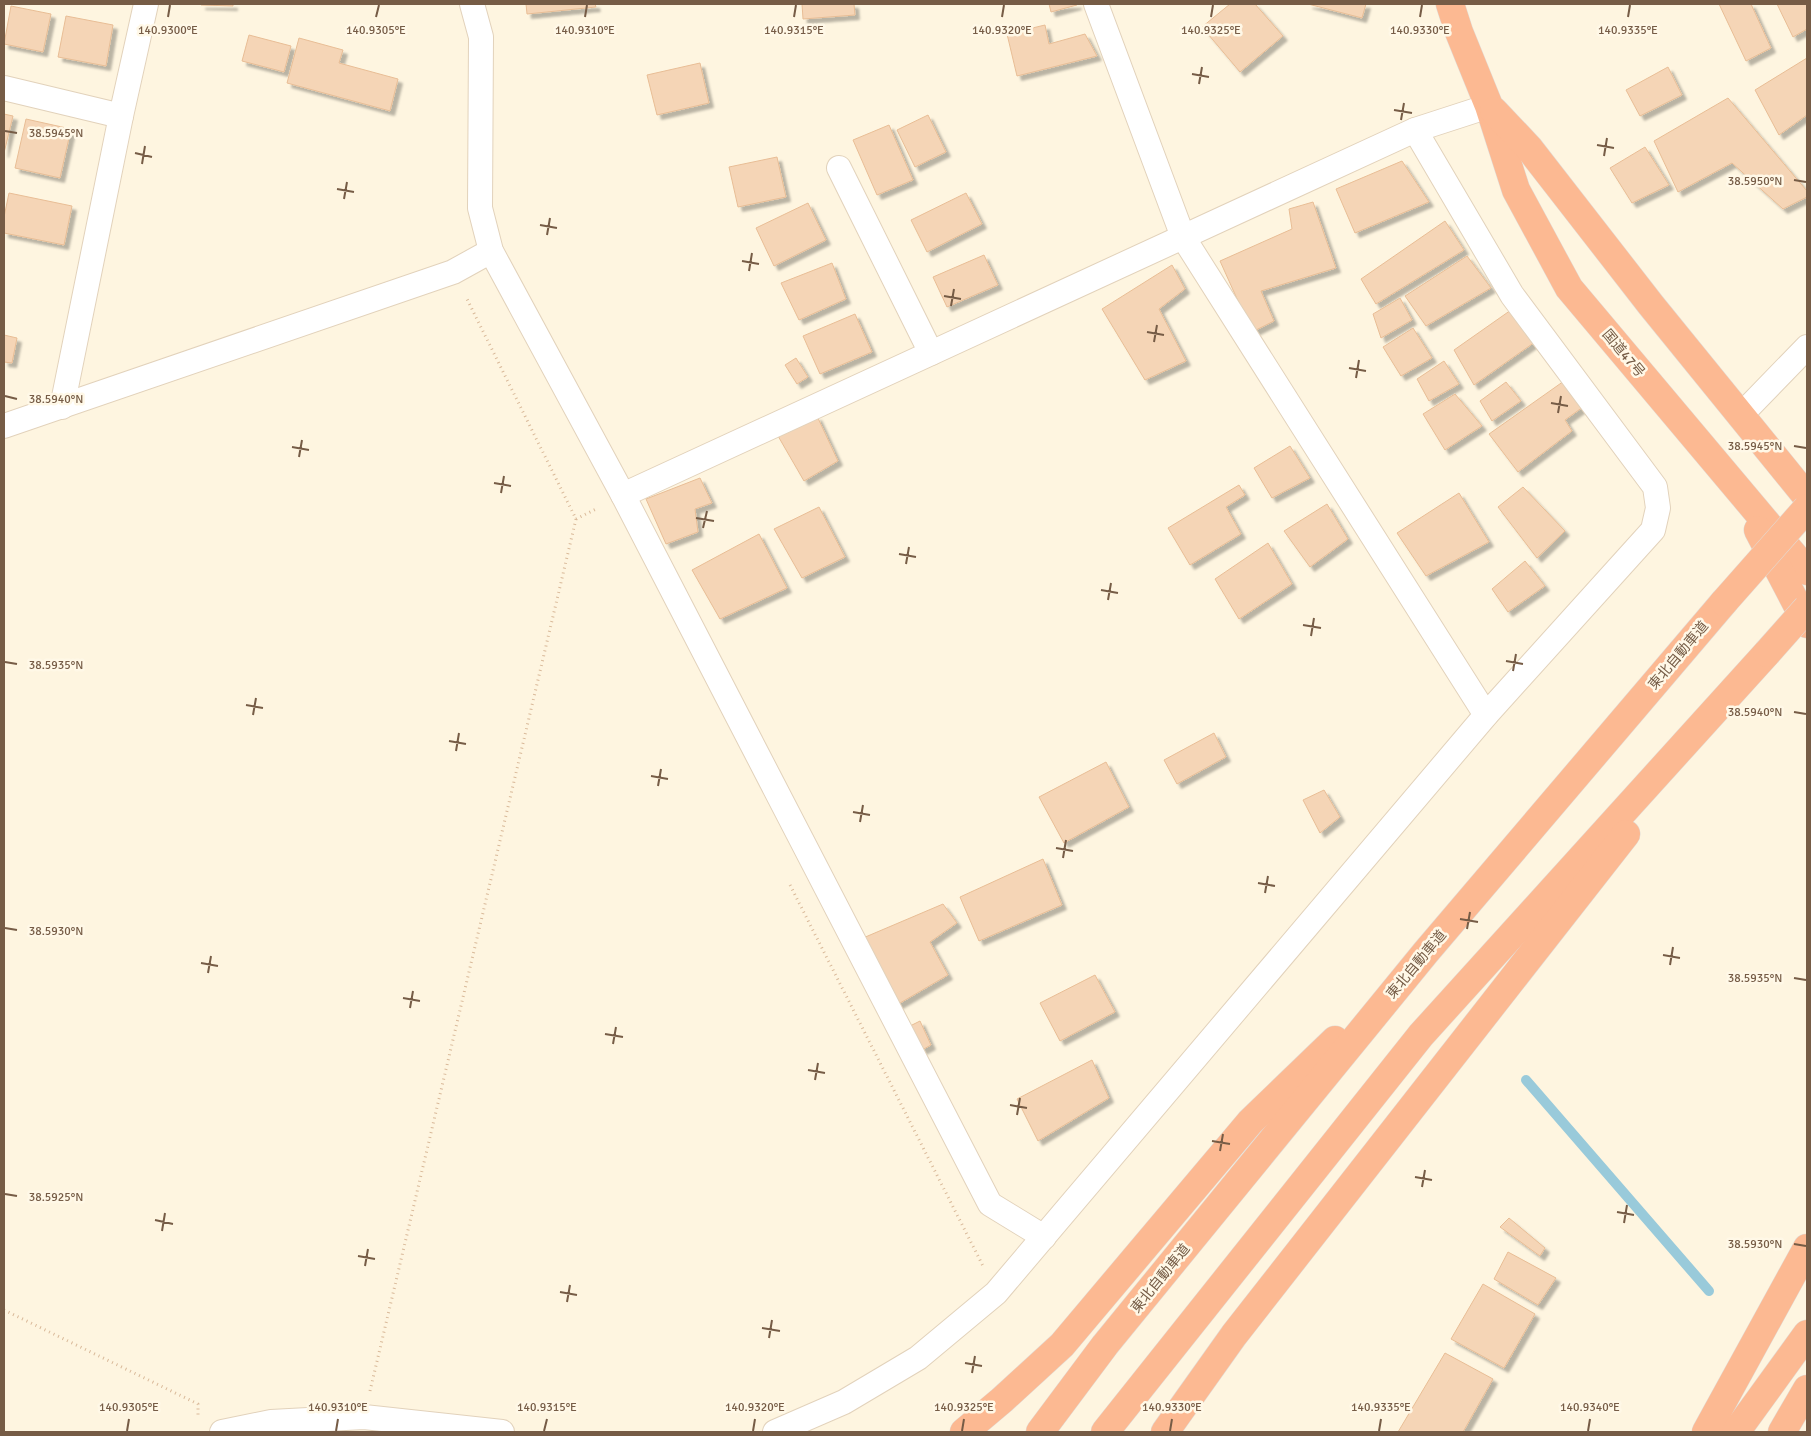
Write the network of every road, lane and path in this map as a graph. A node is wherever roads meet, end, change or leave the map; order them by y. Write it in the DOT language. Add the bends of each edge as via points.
graph roads {
  1 [pos="146,4"];
  2 [pos="472,4"];
  3 [pos="1096,4"];
  4 [pos="1450,4"];
  5 [pos="4,88"];
  6 [pos="1490,106"];
  7 [pos="121,116"];
  8 [pos="1415,130"];
  9 [pos="839,168"];
  10 [pos="1182,237"];
  11 [pos="491,251"];
  12 [pos="453,272"];
  13 [pos="1807,347"];
  14 [pos="931,353"];
  15 [pos="62,407"];
  16 [pos="1741,415"];
  17 [pos="4,426"];
  18 [pos="1735,486"];
  19 [pos="622,495"];
  20 [pos="1807,497"];
  21 [pos="1807,508"];
  22 [pos="1807,571"];
  23 [pos="1807,608"];
  24 [pos="1807,624"];
  25 [pos="1767,654"];
  26 [pos="1486,714"];
  27 [pos="787,878"];
  28 [pos="1426,952"];
  29 [pos="1044,1237"];
  30 [pos="1807,1248"];
  31 [pos="996,1293"];
  32 [pos="4,1310"];
  33 [pos="1807,1334"];
  34 [pos="1807,1389"];
  35 [pos="364,1417"];
  36 [pos="198,1423"];
  37 [pos="222,1432"];
  38 [pos="502,1432"];
  39 [pos="775,1432"];
  40 [pos="964,1432"];
  41 [pos="1040,1432"];
  42 [pos="1105,1432"];
  43 [pos="1165,1432"];
  44 [pos="1706,1432"];
  45 [pos="1736,1432"];
  46 [pos="1782,1432"];
  1 -- 7 [label="street"];
  2 -- 11 [label="street" via="480,37 480,208"];
  3 -- 10 [label="street"];
  4 -- 6 [label="highway, 国道47号"];
  5 -- 7 [label="street"];
  6 -- 8 [label="street"];
  6 -- 16 [label="highway, 国道47号" via="1529,148"];
  6 -- 18 [label="highway, 国道47号" via="1516,190 1570,288"];
  7 -- 15 [label="street"];
  8 -- 10 [label="street"];
  8 -- 26 [label="street" via="1512,295 1655,487 1658,508 1653,530"];
  9 -- 14 [label="street"];
  10 -- 14 [label="street"];
  10 -- 26 [label="street"];
  11 -- 12 [label="street"];
  11 -- 19 [label="street"];
  12 -- 15 [label="street"];
  12 -- 35 [label="path" via="576,520"];
  13 -- 16 [label="street"];
  14 -- 19 [label="street"];
  15 -- 17 [label="street"];
  16 -- 20 [label="highway, 国道47号"];
  18 -- 22 [label="highway, 国道47号"];
  18 -- 24 [label="highway"];
  19 -- 29 [label="street" via="990,1204"];
  21 -- 28 [label="highway, 東北自動車道, bridge"];
  23 -- 25 [label="highway, bridge"];
  25 -- 42 [label="highway" via="1421,1035"];
  25 -- 43 [label="highway" via="1234,1335"];
  26 -- 29 [label="street"];
  27 -- 31 [label="path"];
  28 -- 40 [label="highway" via="1250,1122 1062,1345"];
  28 -- 41 [label="highway, 東北自動車道" via="1105,1345"];
  29 -- 31 [label="street"];
  30 -- 44 [label="highway"];
  31 -- 39 [label="street" via="918,1358 844,1402"];
  32 -- 36 [label="path" via="198,1404"];
  33 -- 45 [label="highway"];
  34 -- 46 [label="highway"];
  35 -- 37 [label="street" via="271,1422"];
  35 -- 38 [label="street"];
}
